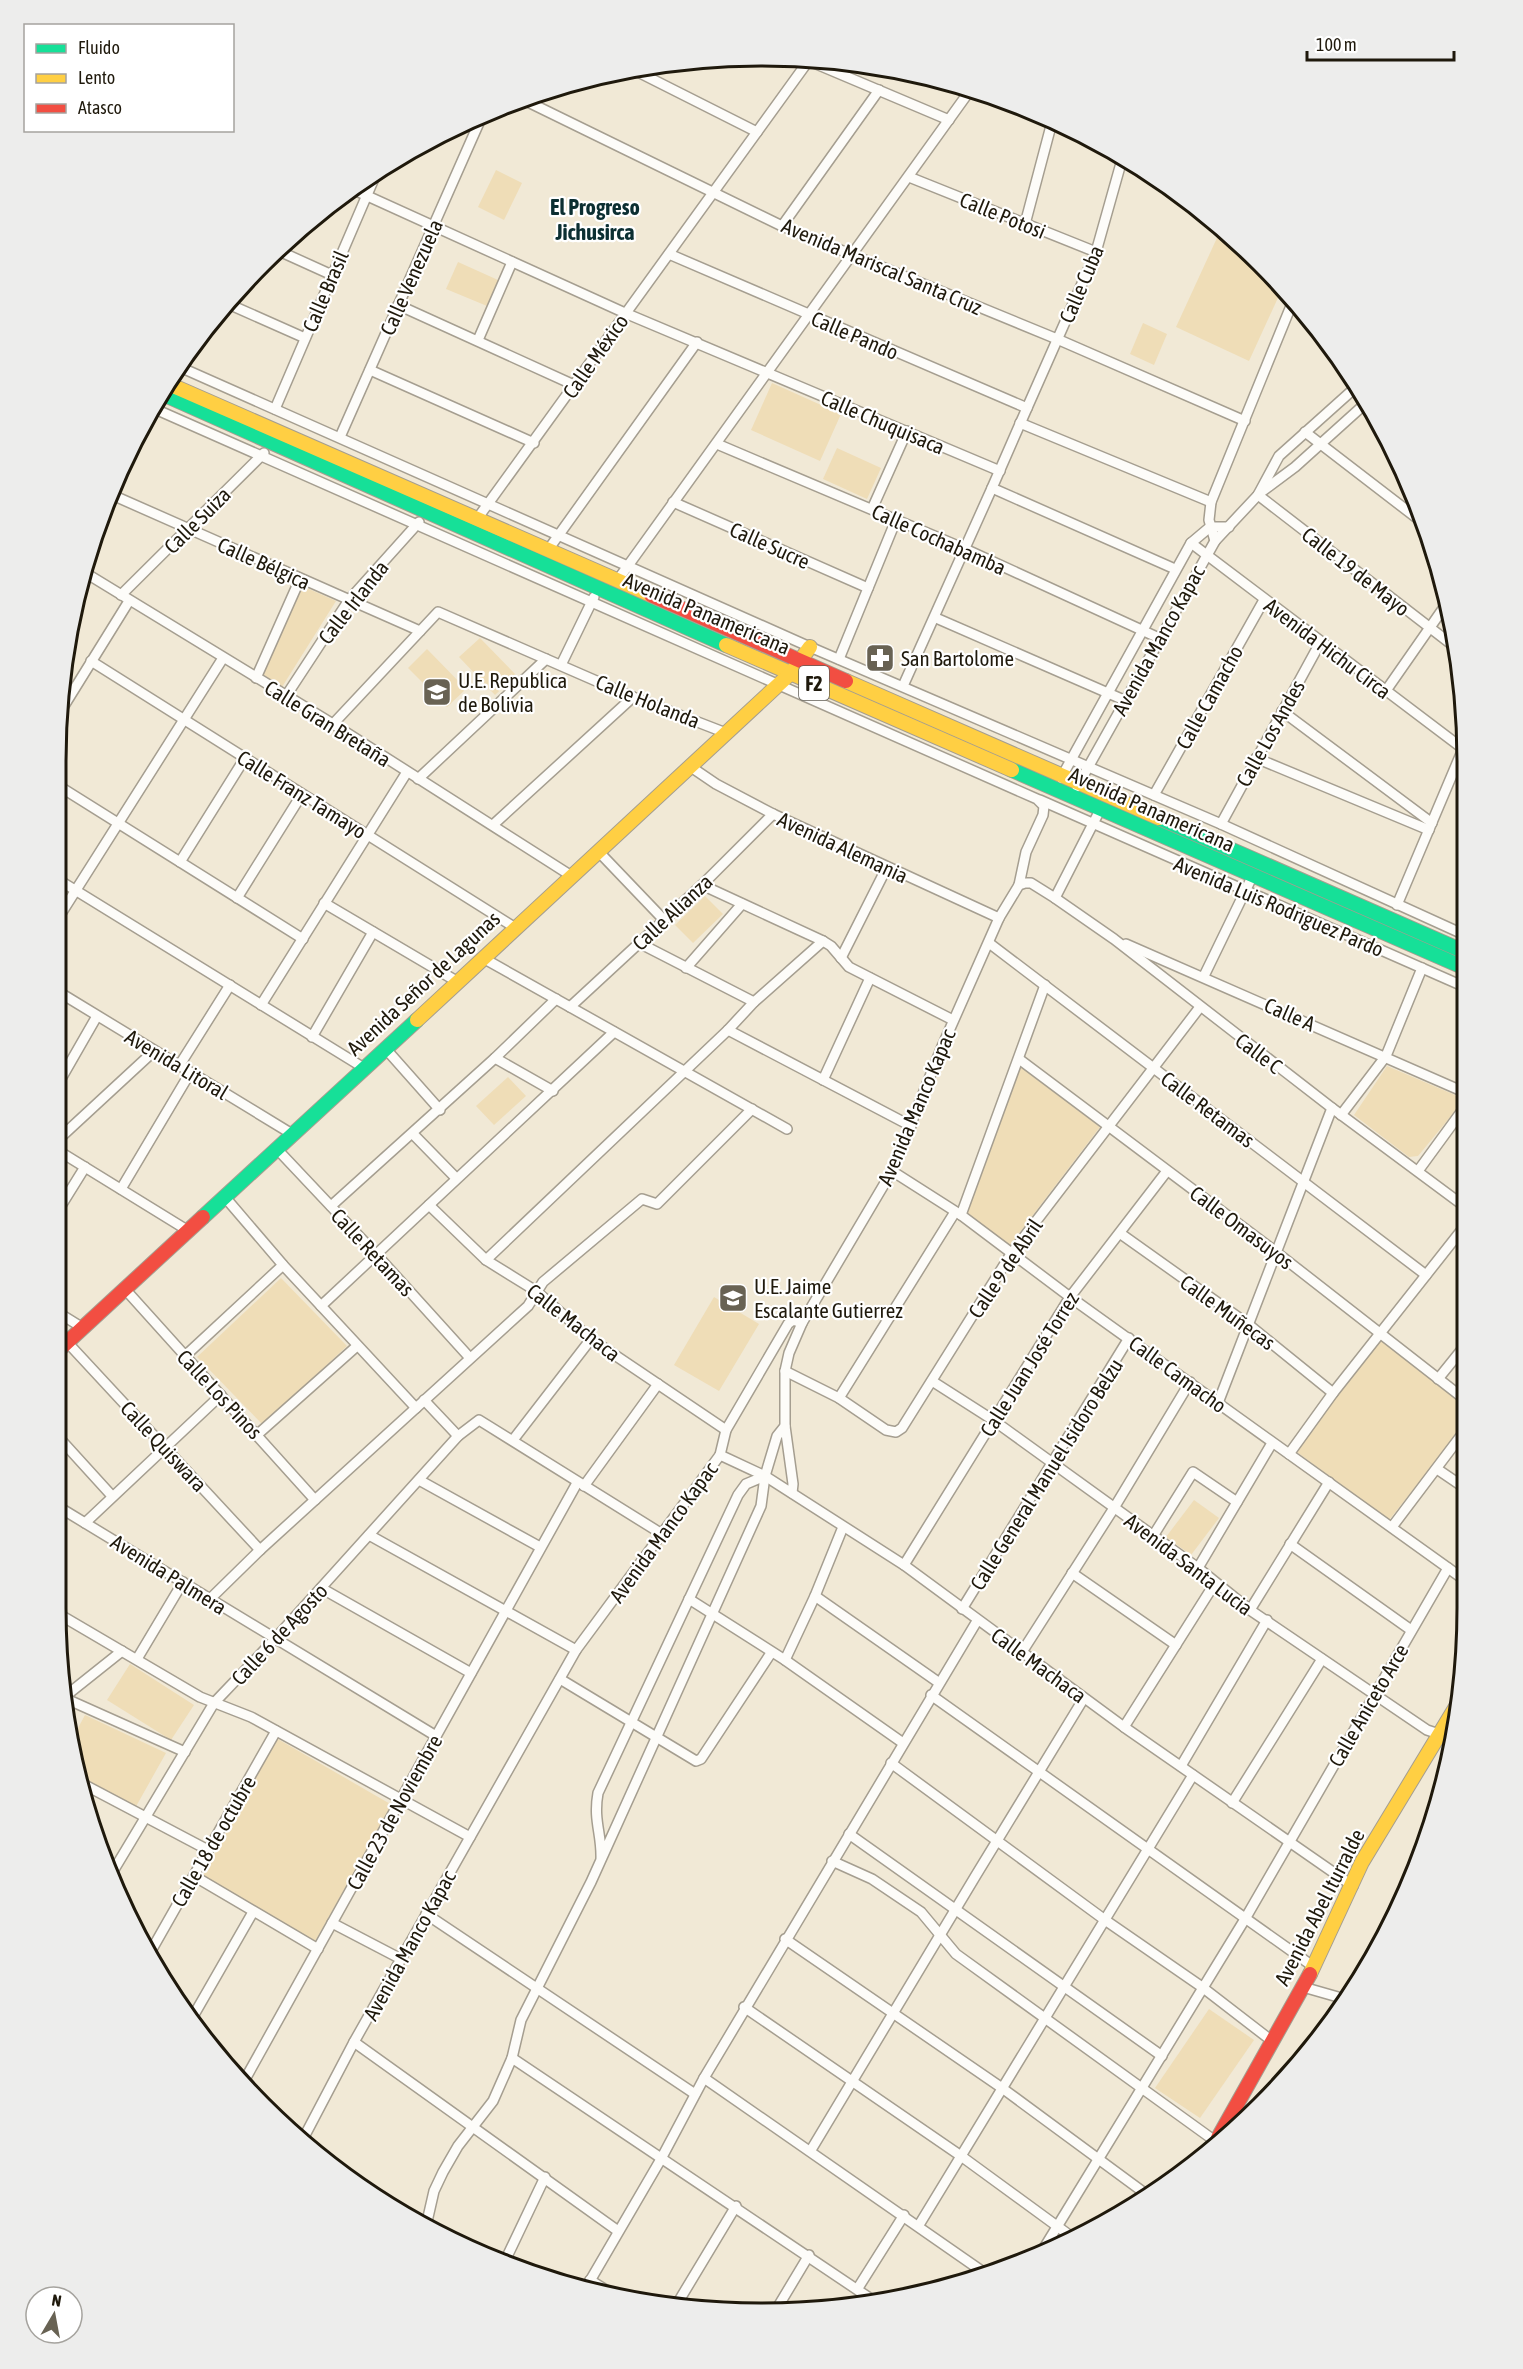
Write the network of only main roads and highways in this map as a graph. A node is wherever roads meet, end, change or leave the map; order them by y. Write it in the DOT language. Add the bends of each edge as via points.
graph roads {
  1 [pos="176,387"];
  2 [pos="169,397"];
  3 [pos="810,647"];
  4 [pos="800,660"];
  5 [pos="791,673"];
  6 [pos="1058,782"];
  7 [pos="1457,948"];
  8 [pos="1457,965"];
  9 [pos="66,1343"];
  10 [pos="1444,1737"];
  11 [pos="1224,2127"];
  1 -- 4 [label="main road, Avenida Panamericana / F2"];
  2 -- 5 [label="main road, Avenida Panamericana / F2" via="595,595"];
  3 -- 4 [label="main road, Avenida Señor de Lagunas"];
  4 -- 5 [label="main road, Avenida Señor de Lagunas"];
  4 -- 6 [label="main road, Avenida Panamericana / F2"];
  5 -- 6 [label="main road, Avenida Panamericana / F2"];
  5 -- 9 [label="main road, Avenida Señor de Lagunas"];
  6 -- 7 [label="main road, Avenida Panamericana / F2" via="1079,783"];
  6 -- 8 [label="main road, Avenida Panamericana / F2" via="1071,796 1100,810"];
  10 -- 11 [label="main road, Avenida Abel Iturralde" via="1362,1862 1314,1967"];
}
